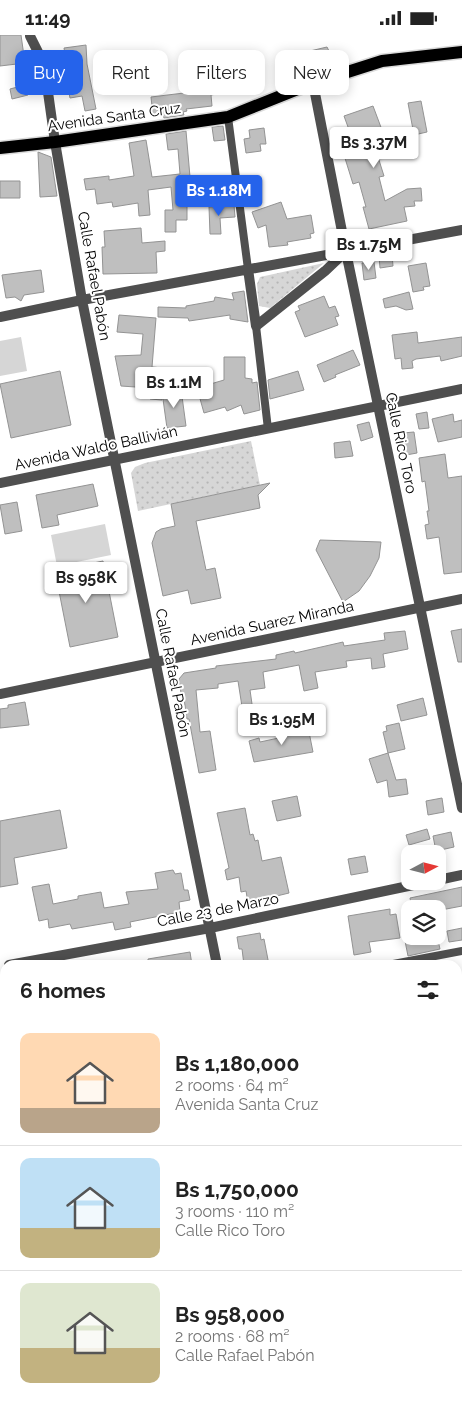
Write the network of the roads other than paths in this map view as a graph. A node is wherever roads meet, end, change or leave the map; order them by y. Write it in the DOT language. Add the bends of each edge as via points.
graph roads {
  1 [pos="30,35"];
  2 [pos="462,52"];
  3 [pos="349,72"];
  4 [pos="284,95"];
  5 [pos="316,95"];
  6 [pos="228,117"];
  7 [pos="56,142"];
  8 [pos="0,149"];
  9 [pos="462,230"];
  10 [pos="346,251"];
  11 [pos="248,269"];
  12 [pos="82,300"];
  13 [pos="0,317"];
  14 [pos="256,326"];
  15 [pos="462,389"];
  16 [pos="378,405"];
  17 [pos="268,429"];
  18 [pos="115,459"];
  19 [pos="0,483"];
  20 [pos="462,599"];
  21 [pos="420,607"];
  22 [pos="156,662"];
  23 [pos="0,694"];
  24 [pos="462,808"];
  25 [pos="462,875"];
  26 [pos="446,878"];
  27 [pos="401,888"];
  28 [pos="210,928"];
  29 [pos="462,951"];
  30 [pos="36,960"];
  31 [pos="216,960"];
  32 [pos="414,960"];
  1 -- 7 [label="street, Calle Rafael Pabón" via="44,64"];
  2 -- 3 [label="main road, Avenida Santa Cruz" via="382,61"];
  4 -- 6 [label="main road, Avenida Santa Cruz"];
  5 -- 10 [label="street, Calle Rico Toro"];
  6 -- 7 [label="main road, Avenida Santa Cruz"];
  6 -- 11 [label="lane"];
  7 -- 8 [label="main road, Avenida Santa Cruz"];
  7 -- 12 [label="street, Calle Rafael Pabón"];
  9 -- 10 [label="street"];
  10 -- 11 [label="street"];
  10 -- 14 [label="street" via="326,271"];
  10 -- 16 [label="street, Calle Rico Toro"];
  11 -- 12 [label="street"];
  11 -- 14 [label="street"];
  12 -- 13 [label="street"];
  12 -- 18 [label="street, Calle Rafael Pabón"];
  14 -- 17 [label="lane"];
  15 -- 16 [label="street, Avenida Waldo Ballivián"];
  16 -- 17 [label="street, Avenida Waldo Ballivián"];
  16 -- 21 [label="street, Calle Rico Toro"];
  17 -- 18 [label="street, Avenida Waldo Ballivián"];
  18 -- 19 [label="street, Avenida Waldo Ballivián"];
  18 -- 22 [label="street, Calle Rafael Pabón"];
  20 -- 21 [label="street, Avenida Suarez Miranda"];
  21 -- 22 [label="street, Avenida Suarez Miranda"];
  21 -- 24 [label="street, Calle Rico Toro"];
  22 -- 23 [label="street, Avenida Suarez Miranda"];
  22 -- 28 [label="street, Calle Rafael Pabón"];
  25 -- 26 [label="street"];
  27 -- 28 [label="street, Calle 23 de Marzo"];
  28 -- 30 [label="street, Calle 23 de Marzo"];
  28 -- 31 [label="street, Calle Rafael Pabón"];
  29 -- 32 [label="lane"];
}
